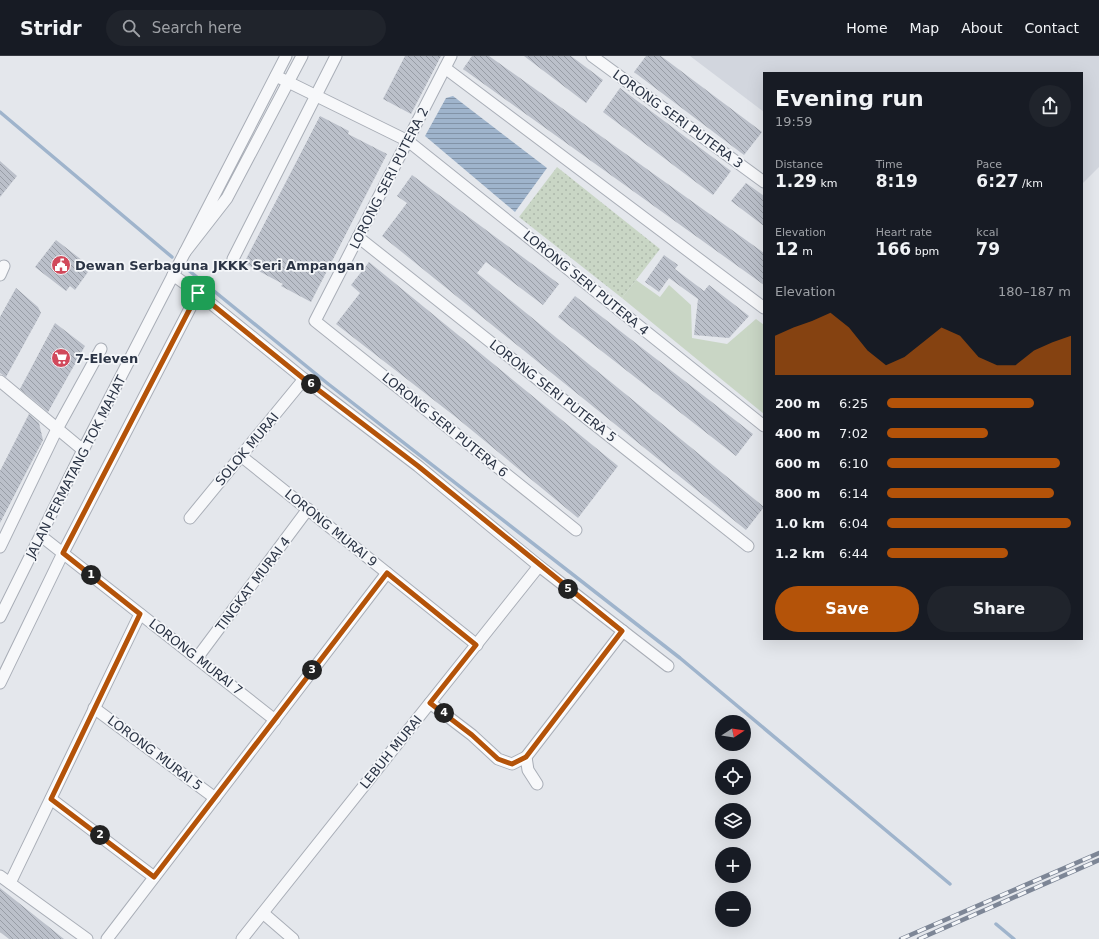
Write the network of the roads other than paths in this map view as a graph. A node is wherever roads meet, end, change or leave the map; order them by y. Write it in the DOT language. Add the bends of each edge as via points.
graph roads {
  1 [pos="286,56"];
  2 [pos="302,56"];
  3 [pos="336,56"];
  4 [pos="452,56"];
  5 [pos="592,56"];
  6 [pos="445,68"];
  7 [pos="276,76"];
  8 [pos="288,83"];
  9 [pos="316,96"];
  10 [pos="408,141"];
  11 [pos="763,181"];
  12 [pos="358,236"];
  13 [pos="185,252"];
  14 [pos="233,259"];
  15 [pos="173,275"];
  16 [pos="198,293"];
  17 [pos="763,307"];
  18 [pos="315,321"];
  19 [pos="101,349"];
  20 [pos="304,379"];
  21 [pos="0,381"];
  22 [pos="763,425"];
  23 [pos="57,429"];
  24 [pos="83,450"];
  25 [pos="241,456"];
  26 [pos="308,510"];
  27 [pos="190,518"];
  28 [pos="576,530"];
  29 [pos="41,536"];
  30 [pos="748,546"];
  31 [pos="0,547"];
  32 [pos="63,553"];
  33 [pos="539,566"];
  34 [pos="387,573"];
  35 [pos="140,614"];
  36 [pos="0,617"];
  37 [pos="622,631"];
  38 [pos="476,645"];
  39 [pos="197,658"];
  40 [pos="668,666"];
  41 [pos="0,683"];
  42 [pos="430,703"];
  43 [pos="94,708"];
  44 [pos="275,720"];
  45 [pos="526,757"];
  46 [pos="537,784"];
  47 [pos="215,798"];
  48 [pos="51,799"];
  49 [pos="0,876"];
  50 [pos="154,877"];
  51 [pos="10,883"];
  52 [pos="263,913"];
  53 [pos="87,939"];
  54 [pos="106,939"];
  55 [pos="242,939"];
  56 [pos="293,939"];
  1 -- 7 [label="street, JALAN PERMATANG TOK MAHAT"];
  2 -- 8 [label="street, JALAN PERMATANG TOK MAHAT"];
  3 -- 9 [label="street"];
  4 -- 6 [label="street, LORONG SERI PUTERA 2"];
  5 -- 11 [label="street, LORONG SERI PUTERA 3"];
  6 -- 10 [label="street, LORONG SERI PUTERA 2"];
  6 -- 17 [label="street"];
  7 -- 8 [label="street, LORONG SERI PUTERA 4"];
  7 -- 13 [label="street, JALAN PERMATANG TOK MAHAT"];
  8 -- 9 [label="street, LORONG SERI PUTERA 4"];
  8 -- 13 [label="street, JALAN PERMATANG TOK MAHAT" via="227,198"];
  9 -- 10 [label="street, LORONG SERI PUTERA 4"];
  9 -- 14 [label="street"];
  10 -- 12 [label="street, LORONG SERI PUTERA 2"];
  10 -- 22 [label="street, LORONG SERI PUTERA 4"];
  12 -- 18 [label="street, LORONG SERI PUTERA 2"];
  12 -- 30 [label="street, LORONG SERI PUTERA 5"];
  13 -- 15 [label="street, JALAN PERMATANG TOK MAHAT"];
  15 -- 16 [label="street"];
  15 -- 24 [label="street, JALAN PERMATANG TOK MAHAT"];
  16 -- 20 [label="street"];
  16 -- 32 [label="street"];
  18 -- 28 [label="street, LORONG SERI PUTERA 6"];
  19 -- 23 [label="street"];
  20 -- 25 [label="street, SOLOK MURAI"];
  20 -- 33 [label="street" via="418,466"];
  21 -- 23 [label="street"];
  23 -- 24 [label="street"];
  23 -- 31 [label="street"];
  24 -- 29 [label="street, JALAN PERMATANG TOK MAHAT"];
  25 -- 26 [label="street, LORONG MURAI 9"];
  25 -- 27 [label="street, SOLOK MURAI"];
  26 -- 34 [label="street, LORONG MURAI 9"];
  26 -- 39 [label="street, TINGKAT MURAI 4"];
  29 -- 32 [label="street, LORONG MURAI 7"];
  29 -- 36 [label="street, JALAN PERMATANG TOK MAHAT"];
  32 -- 35 [label="street, LORONG MURAI 7"];
  32 -- 41 [label="street"];
  33 -- 37 [label="street"];
  33 -- 38 [label="street, LEBUH MURAI"];
  34 -- 38 [label="street, LORONG MURAI 9"];
  34 -- 44 [label="street"];
  35 -- 39 [label="street, LORONG MURAI 7"];
  35 -- 43 [label="street"];
  37 -- 40 [label="street"];
  37 -- 45 [label="street"];
  38 -- 42 [label="street, LEBUH MURAI"];
  39 -- 44 [label="street, LORONG MURAI 7"];
  42 -- 45 [label="street" via="498,759 512,764"];
  42 -- 52 [label="street, LEBUH MURAI"];
  43 -- 47 [label="street, LORONG MURAI 5"];
  43 -- 48 [label="street"];
  44 -- 47 [label="street"];
  45 -- 46 [label="street" via="528,770"];
  47 -- 50 [label="street"];
  48 -- 50 [label="street"];
  48 -- 51 [label="street"];
  49 -- 51 [label="street"];
  50 -- 54 [label="street"];
  51 -- 53 [label="street"];
  52 -- 55 [label="street, LEBUH MURAI"];
  52 -- 56 [label="street"];
}
